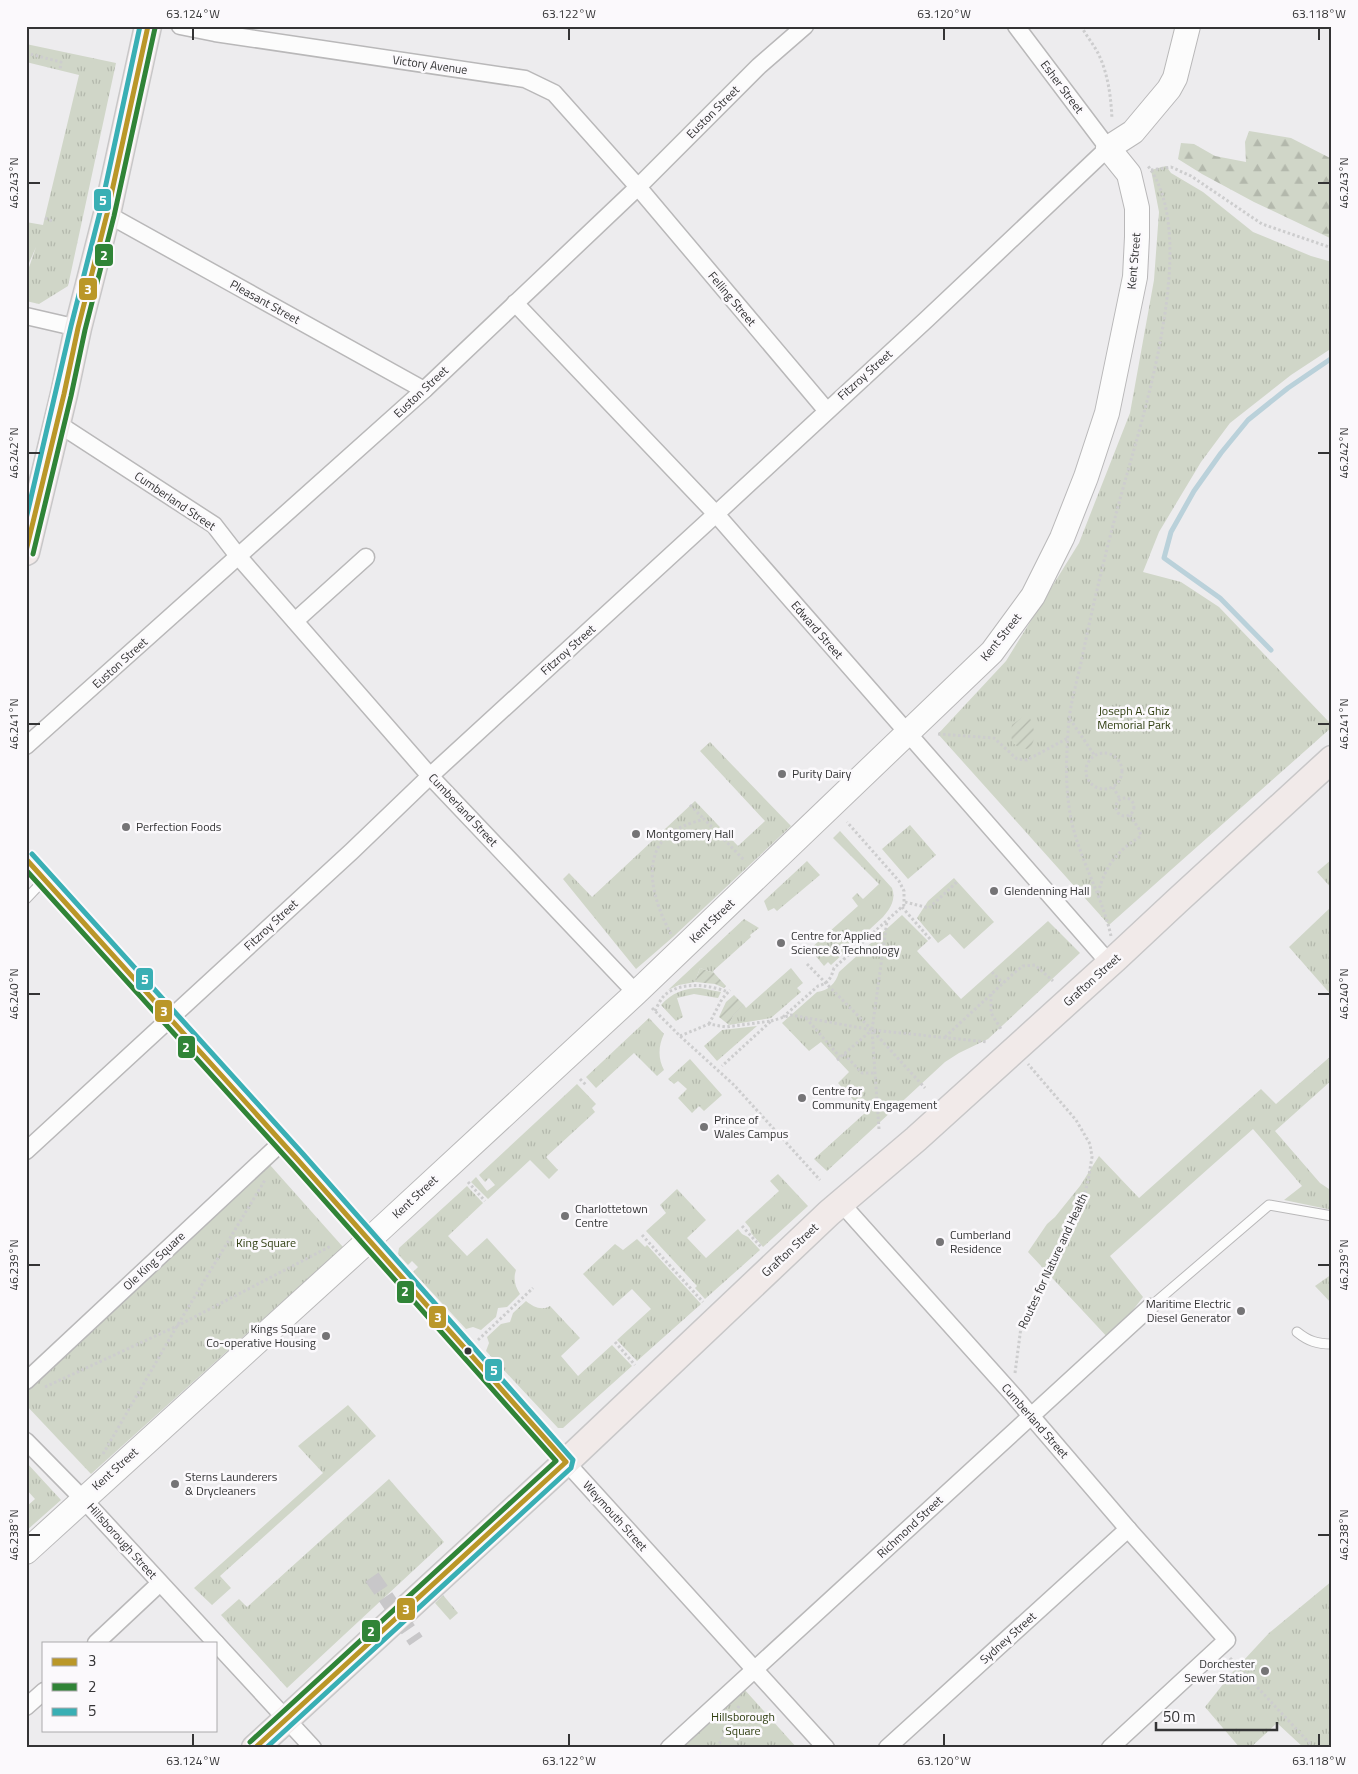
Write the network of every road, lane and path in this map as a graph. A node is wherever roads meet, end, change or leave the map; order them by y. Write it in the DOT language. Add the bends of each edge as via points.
graph roads {
  1 [pos="148,26"];
  2 [pos="180,26"];
  3 [pos="805,26"];
  4 [pos="1016,26"];
  5 [pos="1081,26"];
  6 [pos="1188,26"];
  7 [pos="26,53"];
  8 [pos="60,70"];
  9 [pos="1112,119"];
  10 [pos="1108,148"];
  11 [pos="1147,164"];
  12 [pos="1151,170"];
  13 [pos="638,187"];
  14 [pos="107,214"];
  15 [pos="45,218"];
  16 [pos="52,220"];
  17 [pos="1332,248"];
  18 [pos="515,303"];
  19 [pos="26,316"];
  20 [pos="78,328"];
  21 [pos="424,390"];
  22 [pos="826,411"];
  23 [pos="57,423"];
  24 [pos="716,514"];
  25 [pos="26,552"];
  26 [pos="238,556"];
  27 [pos="366,557"];
  28 [pos="295,621"];
  29 [pos="1069,718"];
  30 [pos="908,733"];
  31 [pos="938,734"];
  32 [pos="1068,738"];
  33 [pos="26,746"];
  34 [pos="1094,756"];
  35 [pos="1332,759"];
  36 [pos="430,776"];
  37 [pos="1113,787"];
  38 [pos="1120,798"];
  39 [pos="690,805"];
  40 [pos="1130,814"];
  41 [pos="704,819"];
  42 [pos="847,822"];
  43 [pos="26,859"];
  44 [pos="749,865"];
  45 [pos="45,879"];
  46 [pos="957,882"];
  47 [pos="1098,894"];
  48 [pos="26,899"];
  49 [pos="905,902"];
  50 [pos="902,907"];
  51 [pos="887,921"];
  52 [pos="1108,922"];
  53 [pos="673,937"];
  54 [pos="930,939"];
  55 [pos="807,964"];
  56 [pos="1110,964"];
  57 [pos="992,972"];
  58 [pos="1053,981"];
  59 [pos="1003,983"];
  60 [pos="825,984"];
  61 [pos="991,994"];
  62 [pos="648,1004"];
  63 [pos="783,1017"];
  64 [pos="169,1018"];
  65 [pos="806,1018"];
  66 [pos="771,1021"];
  67 [pos="710,1024"];
  68 [pos="1001,1029"];
  69 [pos="872,1030"];
  70 [pos="680,1036"];
  71 [pos="945,1037"];
  72 [pos="987,1042"];
  73 [pos="844,1054"];
  74 [pos="1025,1060"];
  75 [pos="722,1066"];
  76 [pos="875,1072"];
  77 [pos="580,1079"];
  78 [pos="586,1085"];
  79 [pos="925,1088"];
  80 [pos="878,1129"];
  81 [pos="282,1142"];
  82 [pos="26,1152"];
  83 [pos="268,1176"];
  84 [pos="820,1180"];
  85 [pos="468,1182"];
  86 [pos="485,1201"];
  87 [pos="841,1203"];
  88 [pos="1332,1216"];
  89 [pos="742,1226"];
  90 [pos="642,1234"];
  91 [pos="370,1239"];
  92 [pos="339,1242"];
  93 [pos="762,1249"];
  94 [pos="533,1288"];
  95 [pos="704,1302"];
  96 [pos="1150,1306"];
  97 [pos="177,1326"];
  98 [pos="1297,1332"];
  99 [pos="476,1342"];
  100 [pos="615,1342"];
  101 [pos="1332,1344"];
  102 [pos="635,1365"];
  103 [pos="26,1380"];
  104 [pos="44,1387"];
  105 [pos="1014,1396"];
  106 [pos="1031,1416"];
  107 [pos="26,1441"];
  108 [pos="100,1458"];
  109 [pos="566,1462"];
  110 [pos="83,1498"];
  111 [pos="1128,1529"];
  112 [pos="26,1552"];
  113 [pos="160,1583"];
  114 [pos="97,1642"];
  115 [pos="215,1642"];
  116 [pos="1223,1644"];
  117 [pos="218,1645"];
  118 [pos="754,1670"];
  119 [pos="42,1693"];
  120 [pos="743,1699"];
  121 [pos="26,1707"];
  122 [pos="287,1718"];
  123 [pos="255,1748"];
  124 [pos="314,1748"];
  125 [pos="669,1748"];
  126 [pos="717,1748"];
  127 [pos="826,1748"];
  128 [pos="887,1748"];
  129 [pos="1110,1748"];
  130 [pos="1314,1748"];
  1 -- 14 [label="main road"];
  2 -- 13 [label="street, Victory Avenue" via="525,79 554,93"];
  3 -- 13 [label="street, Euston Street" via="759,66"];
  4 -- 10 [label="street, Esher Street"];
  5 -- 9 [label="path" via="1098,53 1111,98"];
  6 -- 10 [label="street" via="1175,78 1169,89 1133,132"];
  7 -- 8 [label="path" via="61,62"];
  10 -- 22 [label="street, Fitzroy Street"];
  10 -- 30 [label="street, Kent Street" via="1128,174 1137,208 1135,277 1107,413 1086,477 1062,538 1033,596 992,652"];
  11 -- 12 [label="path"];
  12 -- 17 [label="path" via="1172,167 1191,176 1262,224"];
  12 -- 29 [label="path" via="1161,190 1167,218 1168,300 1155,374 1111,534"];
  13 -- 18 [label="street, Euston Street"];
  13 -- 22 [label="street, Felling Street"];
  14 -- 20 [label="main road"];
  14 -- 21 [label="street, Pleasant Street"];
  15 -- 16 [label="path"];
  18 -- 21 [label="street, Euston Street"];
  18 -- 24 [label="street, Edward Street"];
  19 -- 20 [label="street"];
  20 -- 23 [label="main road"];
  21 -- 26 [label="street, Euston Street"];
  22 -- 24 [label="street, Fitzroy Street"];
  23 -- 25 [label="main road"];
  23 -- 26 [label="street, Cumberland Street" via="214,525"];
  24 -- 30 [label="street, Edward Street"];
  24 -- 36 [label="street, Fitzroy Street"];
  26 -- 28 [label="street, Cumberland Street"];
  26 -- 33 [label="street, Euston Street"];
  27 -- 28 [label="street"];
  28 -- 36 [label="street, Cumberland Street"];
  29 -- 32 [label="path"];
  29 -- 34 [label="path"];
  30 -- 56 [label="street, Edward Street"];
  30 -- 62 [label="street, Kent Street"];
  31 -- 32 [label="path" via="994,738 1017,759 1027,760"];
  32 -- 47 [label="path" via="1068,801 1074,831"];
  34 -- 37 [label="path" via="1087,765 1090,783 1101,788"];
  34 -- 37 [label="path" via="1111,754 1120,762 1122,773"];
  35 -- 56 [label="main road, Grafton Street"];
  36 -- 62 [label="street, Cumberland Street"];
  36 -- 64 [label="street, Fitzroy Street"];
  37 -- 38 [label="path"];
  38 -- 40 [label="path" via="1130,799 1133,803"];
  38 -- 40 [label="path" via="1117,811 1121,815"];
  39 -- 41 [label="path"];
  40 -- 47 [label="path" via="1141,836 1116,855 1102,878"];
  41 -- 44 [label="path"];
  41 -- 53 [label="path" via="672,833 660,845 653,859 656,900 661,917"];
  42 -- 49 [label="path" via="899,881"];
  43 -- 45 [label="street, Weymouth Street"];
  45 -- 48 [label="lane"];
  45 -- 64 [label="street, Weymouth Street"];
  46 -- 49 [label="path" via="929,908"];
  47 -- 52 [label="path"];
  49 -- 50 [label="path"];
  50 -- 51 [label="path"];
  50 -- 54 [label="path"];
  51 -- 60 [label="path" via="834,968"];
  51 -- 69 [label="path"];
  55 -- 60 [label="path"];
  56 -- 87 [label="main road, Grafton Street"];
  57 -- 59 [label="path"];
  58 -- 59 [label="path" via="1035,965 1023,966"];
  59 -- 61 [label="path"];
  60 -- 63 [label="path" via="818,986"];
  60 -- 69 [label="path"];
  61 -- 68 [label="path" via="991,1012"];
  61 -- 71 [label="path"];
  62 -- 67 [label="path" via="685,986 729,991"];
  62 -- 70 [label="path"];
  62 -- 91 [label="street, Kent Street"];
  63 -- 65 [label="path"];
  63 -- 66 [label="path"];
  64 -- 81 [label="street, Weymouth Street"];
  64 -- 82 [label="street, Fitzroy Street"];
  65 -- 69 [label="path"];
  65 -- 73 [label="path" via="839,1058"];
  66 -- 67 [label="path" via="726,1027"];
  66 -- 75 [label="path"];
  67 -- 70 [label="path"];
  69 -- 71 [label="path"];
  69 -- 73 [label="path"];
  69 -- 76 [label="path"];
  69 -- 79 [label="path"];
  70 -- 84 [label="path" via="734,1085"];
  71 -- 72 [label="path"];
  73 -- 76 [label="path" via="862,1073"];
  74 -- 105 [label="path, Routes for Nature and Health" via="1076,1120 1090,1144 1092,1158 1082,1204 1021,1327"];
  76 -- 80 [label="path"];
  77 -- 78 [label="path"];
  81 -- 91 [label="street, Weymouth Street"];
  81 -- 103 [label="street, Ole King Square"];
  83 -- 97 [label="path"];
  85 -- 86 [label="path"];
  87 -- 105 [label="street, Cumberland Street"];
  87 -- 109 [label="main road, Grafton Street"];
  88 -- 96 [label="lane" via="1270,1205"];
  89 -- 93 [label="path"];
  90 -- 95 [label="path"];
  91 -- 109 [label="street, Weymouth Street"];
  91 -- 110 [label="street, Kent Street"];
  92 -- 97 [label="path"];
  94 -- 99 [label="path"];
  96 -- 106 [label="street, Richmond Street"];
  97 -- 104 [label="path"];
  97 -- 108 [label="path"];
  98 -- 101 [label="lane" via="1318,1344"];
  100 -- 102 [label="path"];
  105 -- 106 [label="street, Cumberland Street"];
  106 -- 111 [label="street, Cumberland Street"];
  106 -- 118 [label="street, Richmond Street"];
  107 -- 110 [label="street, Hillsborough Street"];
  109 -- 118 [label="street, Weymouth Street"];
  109 -- 122 [label="main road, Grafton Street"];
  110 -- 112 [label="street, Kent Street"];
  110 -- 113 [label="street, Hillsborough Street"];
  111 -- 116 [label="street, Cumberland Street"];
  111 -- 128 [label="street, Sydney Street"];
  113 -- 114 [label="street"];
  113 -- 115 [label="street, Hillsborough Street"];
  116 -- 129 [label="street"];
  116 -- 130 [label="path"];
  117 -- 122 [label="street, Hillsborough Street"];
  118 -- 125 [label="street, Richmond Street"];
  118 -- 127 [label="street, Weymouth Street"];
  119 -- 121 [label="street"];
  120 -- 126 [label="path"];
  122 -- 123 [label="main road, Grafton Street"];
  122 -- 124 [label="street, Hillsborough Street"];
}
